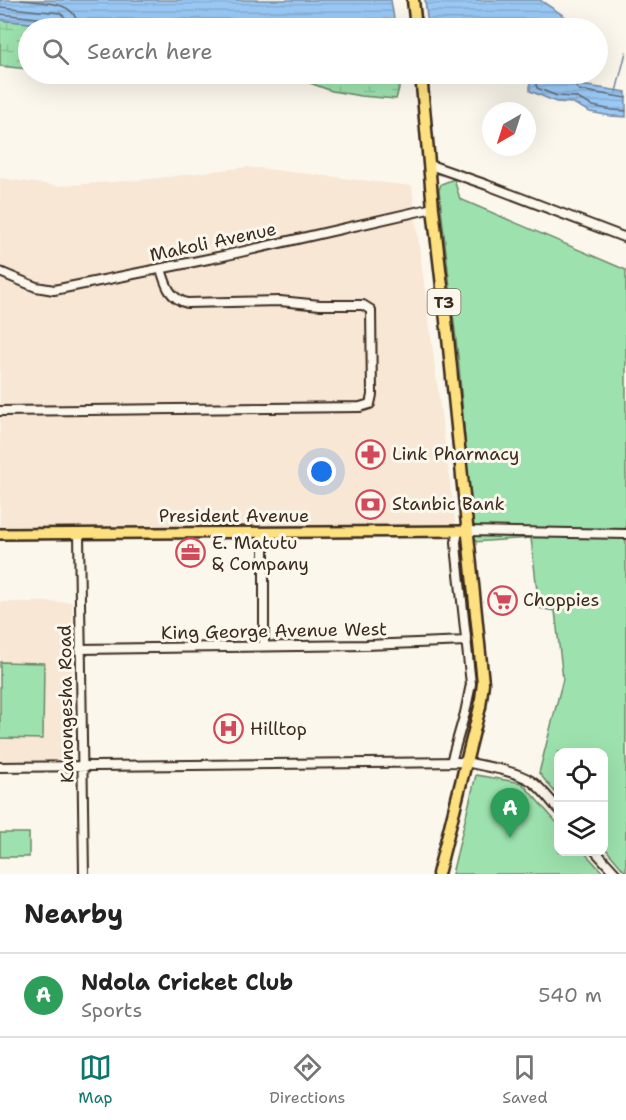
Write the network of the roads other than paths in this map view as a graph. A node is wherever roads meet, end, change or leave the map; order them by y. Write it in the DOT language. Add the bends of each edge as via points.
graph roads {
  1 [pos="413,0"];
  2 [pos="415,18"];
  3 [pos="422,84"];
  4 [pos="429,165"];
  5 [pos="433,208"];
  6 [pos="626,238"];
  7 [pos="161,269"];
  8 [pos="0,272"];
  9 [pos="0,411"];
  10 [pos="463,531"];
  11 [pos="264,532"];
  12 [pos="0,534"];
  13 [pos="80,534"];
  14 [pos="626,534"];
  15 [pos="467,641"];
  16 [pos="264,646"];
  17 [pos="80,649"];
  18 [pos="451,762"];
  19 [pos="465,762"];
  20 [pos="82,766"];
  21 [pos="0,767"];
  22 [pos="554,804"];
  23 [pos="600,856"];
  24 [pos="84,874"];
  25 [pos="438,874"];
  26 [pos="616,874"];
  1 -- 2 [label="highway"];
  3 -- 4 [label="highway, T3"];
  4 -- 5 [label="highway, T3"];
  4 -- 6 [label="street"];
  5 -- 7 [label="street, Makoli Avenue"];
  5 -- 10 [label="highway, T3"];
  7 -- 8 [label="street, Makoli Avenue" via="54,290"];
  7 -- 9 [label="street" via="166,288 187,303 280,301 368,307 370,404 360,408"];
  10 -- 11 [label="main road, President Avenue"];
  10 -- 14 [label="street"];
  10 -- 15 [label="street" via="456,542"];
  10 -- 19 [label="highway, T3" via="483,683"];
  11 -- 13 [label="main road, President Avenue"];
  11 -- 16 [label="street"];
  12 -- 13 [label="main road, President Avenue"];
  13 -- 17 [label="street, Kanongesha Road"];
  15 -- 16 [label="street, King George Avenue West"];
  15 -- 18 [label="street" via="471,684"];
  16 -- 17 [label="street, King George Avenue West"];
  17 -- 20 [label="street, Kanongesha Road"];
  18 -- 19 [label="street"];
  18 -- 20 [label="street"];
  19 -- 22 [label="street" via="526,778"];
  19 -- 25 [label="highway, T3"];
  20 -- 21 [label="street"];
  20 -- 24 [label="street, Kanongesha Road"];
  23 -- 26 [label="street"];
}
